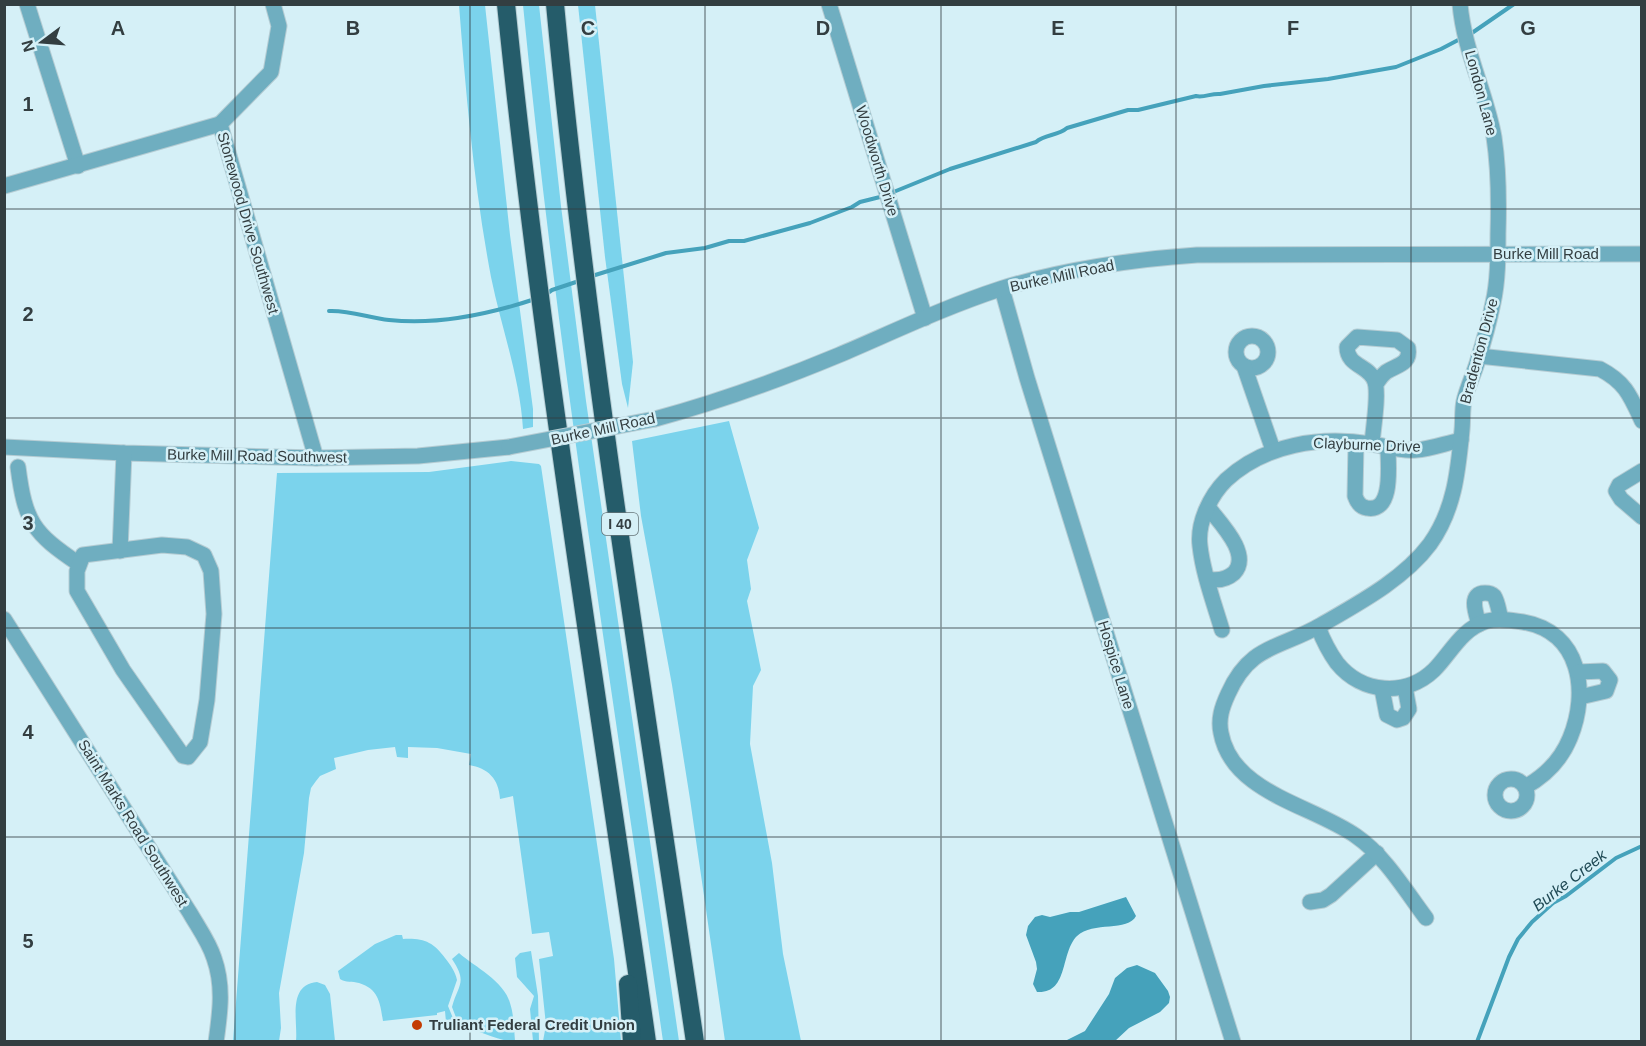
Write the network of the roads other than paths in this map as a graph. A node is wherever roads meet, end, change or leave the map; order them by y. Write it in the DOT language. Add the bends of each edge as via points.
graph roads {
  1 [pos="27,4"];
  2 [pos="273,4"];
  3 [pos="506,4"];
  4 [pos="555,4"];
  5 [pos="829,4"];
  6 [pos="1460,4"];
  7 [pos="220,124"];
  8 [pos="78,166"];
  9 [pos="4,186"];
  10 [pos="1498,253"];
  11 [pos="1641,254"];
  12 [pos="1002,289"];
  13 [pos="925,318"];
  14 [pos="1479,356"];
  15 [pos="1244,366"];
  16 [pos="1376,384"];
  17 [pos="1641,421"];
  18 [pos="1461,440"];
  19 [pos="1356,443"];
  20 [pos="1372,444"];
  21 [pos="4,447"];
  22 [pos="509,447"];
  23 [pos="1388,449"];
  24 [pos="1273,450"];
  25 [pos="124,453"];
  26 [pos="316,458"];
  27 [pos="18,467"];
  28 [pos="1641,471"];
  29 [pos="1208,507"];
  30 [pos="1641,518"];
  31 [pos="120,551"];
  32 [pos="79,564"];
  33 [pos="1207,579"];
  34 [pos="4,619"];
  35 [pos="1500,620"];
  36 [pos="1479,624"];
  37 [pos="1318,627"];
  38 [pos="1222,630"];
  39 [pos="1578,672"];
  40 [pos="1405,687"];
  41 [pos="1382,689"];
  42 [pos="1580,697"];
  43 [pos="1525,787"];
  44 [pos="620,850"];
  45 [pos="1377,853"];
  46 [pos="1310,902"];
  47 [pos="1426,918"];
  48 [pos="681,948"];
  49 [pos="216,1041"];
  50 [pos="632,1041"];
  51 [pos="647,1041"];
  52 [pos="694,1041"];
  53 [pos="705,1041"];
  54 [pos="1233,1041"];
  1 -- 8 [label="street"];
  2 -- 7 [label="street, Stonewood Drive Southwest" via="279,26 271,72"];
  3 -- 44 [label="highway" via="520,147 558,433"];
  4 -- 48 [label="highway, I 40" via="605,424"];
  5 -- 13 [label="street, Woodworth Drive"];
  6 -- 10 [label="street, London Lane" via="1494,137 1499,189"];
  7 -- 8 [label="street"];
  7 -- 26 [label="street, Stonewood Drive Southwest"];
  8 -- 9 [label="street"];
  10 -- 11 [label="street, Burke Mill Road"];
  10 -- 12 [label="street, Burke Mill Road" via="1165,257 1073,272"];
  10 -- 14 [label="street, Bradenton Drive" via="1494,300"];
  12 -- 13 [label="street, Burke Mill Road"];
  12 -- 54 [label="street, Hospice Lane"];
  13 -- 22 [label="street, Burke Mill Road, bridge" via="705,405 655,419"];
  14 -- 17 [label="street" via="1600,369 1616,378"];
  14 -- 18 [label="street, Bradenton Drive" via="1464,402"];
  15 -- 24 [label="street"];
  16 -- 20 [label="street"];
  18 -- 23 [label="street, Clayburne Drive" via="1416,450"];
  18 -- 37 [label="street, Bradenton Drive" via="1456,487 1430,544 1400,574"];
  19 -- 20 [label="street, Clayburne Drive"];
  19 -- 23 [label="street" via="1355,495 1364,508 1372,509 1386,497"];
  19 -- 24 [label="street, Clayburne Drive" via="1300,444"];
  20 -- 23 [label="street, Clayburne Drive"];
  21 -- 25 [label="street, Burke Mill Road Southwest"];
  22 -- 26 [label="street, Burke Mill Road Southwest" via="418,456"];
  24 -- 29 [label="street, Clayburne Drive" via="1234,473 1220,486"];
  25 -- 26 [label="street, Burke Mill Road Southwest"];
  25 -- 31 [label="street"];
  27 -- 32 [label="street" via="33,526"];
  28 -- 30 [label="street" via="1616,491"];
  29 -- 33 [label="street, Clayburne Drive" via="1199,544"];
  29 -- 33 [label="street" via="1241,557 1233,574 1217,581"];
  31 -- 32 [label="street" via="83,555"];
  31 -- 32 [label="street" via="162,545 187,547 204,555 211,571 214,614 207,700 200,742 188,757 183,756 123,670 77,591"];
  33 -- 38 [label="street, Clayburne Drive"];
  34 -- 49 [label="street, Saint Marks Road Southwest" via="214,956 220,991"];
  35 -- 36 [label="street"];
  35 -- 36 [label="street" via="1494,598 1488,592 1482,593 1474,604"];
  35 -- 39 [label="street" via="1529,623 1548,632 1568,650"];
  36 -- 40 [label="street" via="1464,634 1426,676"];
  37 -- 41 [label="street" via="1327,648 1346,672"];
  37 -- 45 [label="street, Bradenton Drive" via="1266,649 1243,668 1230,688 1220,718 1224,748 1238,769 1267,790 1334,823"];
  39 -- 42 [label="street"];
  39 -- 42 [label="street" via="1603,671 1610,680 1606,691"];
  40 -- 41 [label="street"];
  40 -- 41 [label="street" via="1409,709 1397,720 1387,715"];
  42 -- 43 [label="street" via="1575,725 1562,753 1549,771"];
  44 -- 50 [label="highway"];
  44 -- 51 [label="highway"];
  45 -- 46 [label="street" via="1331,895"];
  45 -- 47 [label="street, Bradenton Drive"];
  48 -- 52 [label="highway, I 40"];
  48 -- 53 [label="highway"];
}
